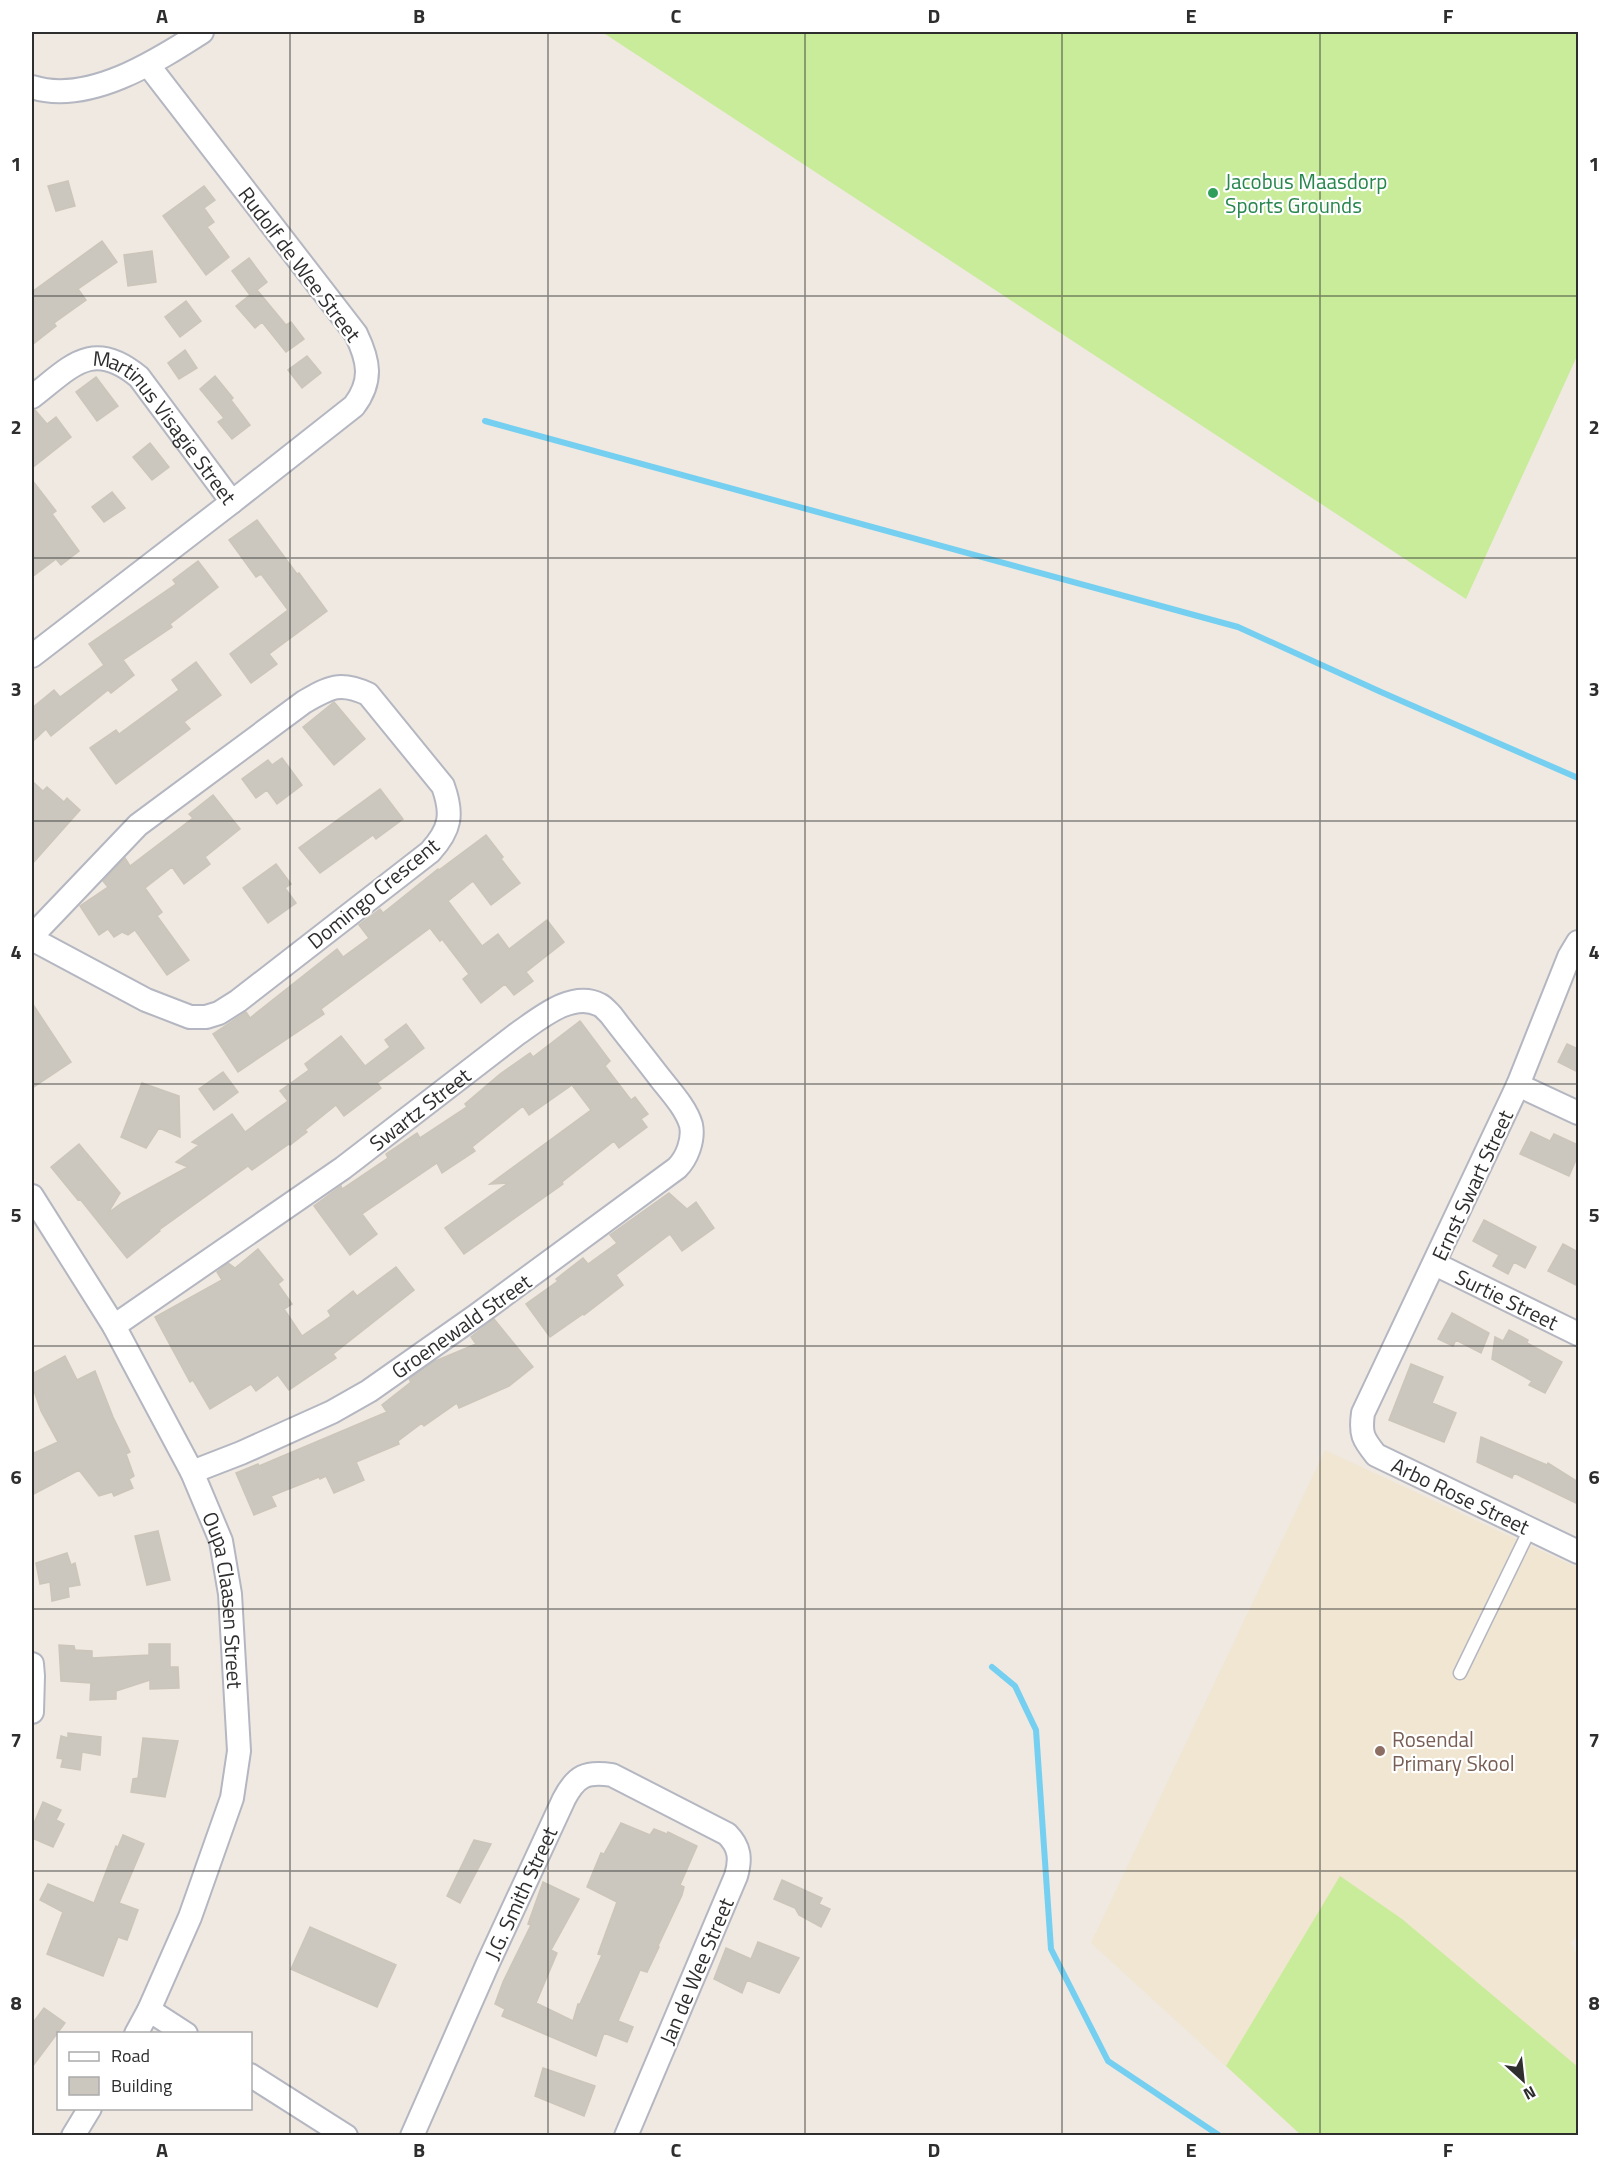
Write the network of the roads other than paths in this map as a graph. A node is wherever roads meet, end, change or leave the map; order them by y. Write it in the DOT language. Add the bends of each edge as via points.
graph roads {
  1 [pos="202,32"];
  2 [pos="149,66"];
  3 [pos="32,87"];
  4 [pos="32,397"];
  5 [pos="232,502"];
  6 [pos="32,656"];
  7 [pos="32,937"];
  8 [pos="1578,942"];
  9 [pos="1518,1085"];
  10 [pos="1578,1113"];
  11 [pos="691,1132"];
  12 [pos="32,1196"];
  13 [pos="1435,1264"];
  14 [pos="114,1326"];
  15 [pos="1578,1334"];
  16 [pos="1361,1425"];
  17 [pos="192,1472"];
  18 [pos="1530,1529"];
  19 [pos="1578,1552"];
  20 [pos="32,1664"];
  21 [pos="1460,1673"];
  22 [pos="32,1712"];
  23 [pos="702,1820"];
  24 [pos="149,2010"];
  25 [pos="137,2032"];
  26 [pos="183,2032"];
  27 [pos="252,2076"];
  28 [pos="89,2110"];
  29 [pos="634,2133"];
  30 [pos="73,2136"];
  31 [pos="346,2136"];
  32 [pos="412,2136"];
  1 -- 2 [label="street"];
  2 -- 3 [label="street" via="79,92"];
  2 -- 5 [label="street, Rudolf de Wee Street" via="356,334 367,369 366,386 354,406"];
  4 -- 5 [label="street, Martinus Visagie Street" via="78,363 108,358 123,364 139,377"];
  5 -- 6 [label="street, Martinus Visagie Street"];
  7 -- 7 [label="street, Domingo Crescent" via="138,825 323,691 340,686 368,694 443,786 449,819 445,833 430,852 219,1013 190,1017 146,1000"];
  8 -- 9 [label="street, Ernst Swart Street"];
  9 -- 10 [label="street"];
  9 -- 13 [label="street, Ernst Swart Street"];
  11 -- 14 [label="street, Swartz Street" via="678,1101 611,1015 600,1005 584,1000 570,1003 517,1034 343,1168"];
  11 -- 17 [label="street, Groenewald Street" via="685,1160 677,1168 369,1391 322,1417"];
  12 -- 14 [label="street, Oupa Claasen Street"];
  13 -- 15 [label="street, Surtie Street"];
  13 -- 16 [label="street, Ernst Swart Street" via="1362,1413"];
  14 -- 17 [label="street, Oupa Claasen Street"];
  16 -- 18 [label="street, Arbo Rose Street" via="1362,1435 1376,1455"];
  17 -- 24 [label="street, Oupa Claasen Street" via="220,1541 230,1594 239,1751 232,1798 216,1848"];
  18 -- 19 [label="street, Arbo Rose Street"];
  18 -- 21 [label="lane"];
  20 -- 22 [label="street"];
  23 -- 29 [label="street, Jan de Wee Street" via="733,1840 739,1851 738,1869"];
  23 -- 32 [label="street, J.G. Smith Street" via="612,1775 594,1773 574,1782"];
  24 -- 25 [label="street, Oupa Claasen Street"];
  24 -- 26 [label="street"];
  27 -- 31 [label="street"];
  28 -- 30 [label="street"];
}
